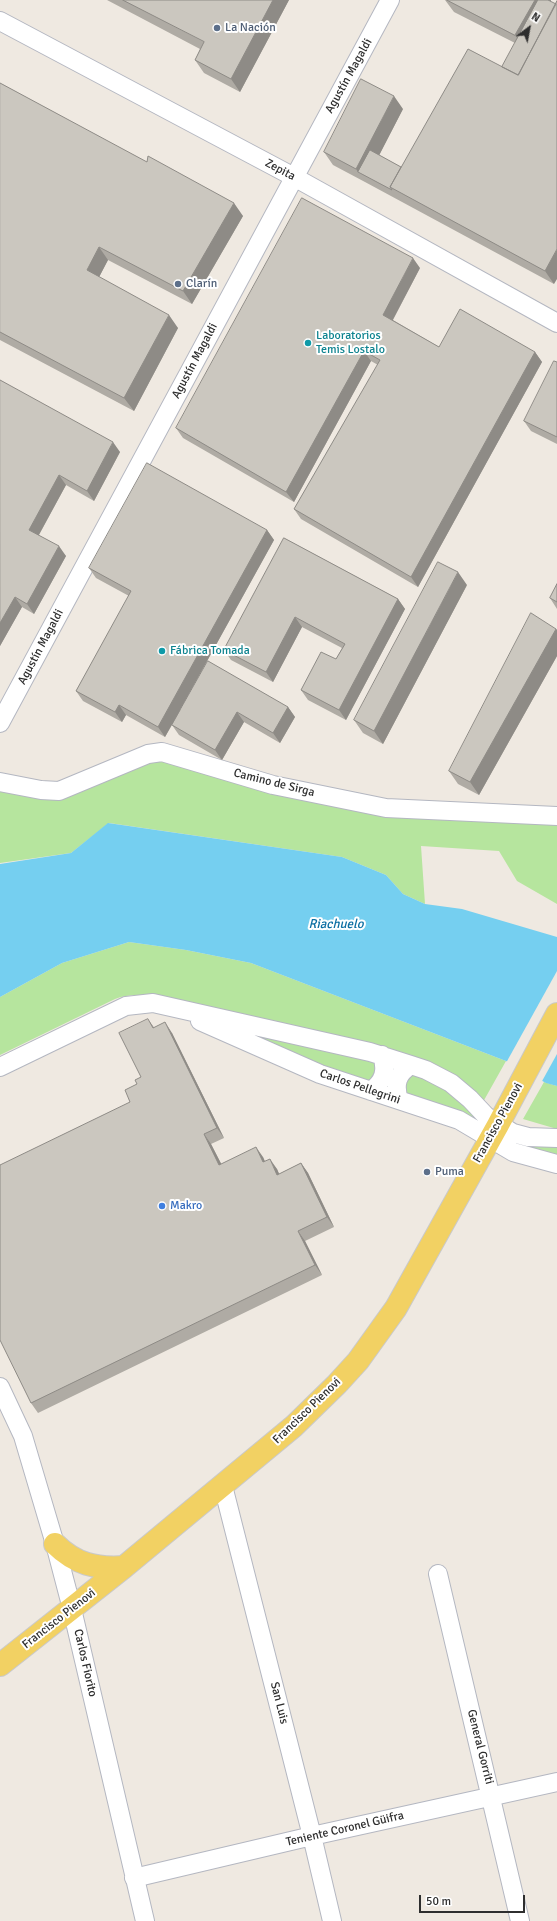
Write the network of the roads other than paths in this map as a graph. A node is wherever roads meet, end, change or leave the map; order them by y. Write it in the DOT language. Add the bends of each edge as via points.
graph roads {
  1 [pos="390,0"];
  2 [pos="0,21"];
  3 [pos="294,177"];
  4 [pos="557,323"];
  5 [pos="2,713"];
  6 [pos="0,782"];
  7 [pos="557,816"];
  8 [pos="163,1004"];
  9 [pos="557,1014"];
  10 [pos="382,1055"];
  11 [pos="411,1064"];
  12 [pos="0,1067"];
  13 [pos="371,1091"];
  14 [pos="399,1100"];
  15 [pos="494,1132"];
  16 [pos="557,1138"];
  17 [pos="557,1164"];
  18 [pos="0,1387"];
  19 [pos="223,1486"];
  20 [pos="55,1544"];
  21 [pos="124,1568"];
  22 [pos="438,1574"];
  23 [pos="72,1609"];
  24 [pos="0,1665"];
  25 [pos="557,1782"];
  26 [pos="492,1797"];
  27 [pos="312,1836"];
  28 [pos="134,1878"];
  29 [pos="145,1921"];
  30 [pos="332,1921"];
  31 [pos="520,1921"];
  1 -- 3 [label="street, Agustín Magaldi"];
  2 -- 3 [label="street, Zepita"];
  3 -- 4 [label="street, Zepita"];
  3 -- 5 [label="street, Agustín Magaldi"];
  6 -- 7 [label="street, Camino de Sirga" via="59,791 148,754 162,752 272,785 386,808"];
  8 -- 10 [label="street, Carlos Pellegrini"];
  8 -- 12 [label="street, Carlos Pellegrini" via="144,1003 126,1006"];
  8 -- 13 [label="street, Carlos Pellegrini" via="320,1074"];
  9 -- 15 [label="main road, Francisco Pienovi"];
  10 -- 11 [label="street, Carlos Pellegrini"];
  10 -- 13 [label="street" via="385,1065 384,1076 379,1085"];
  11 -- 14 [label="street" via="402,1070 397,1080"];
  11 -- 15 [label="street, Carlos Pellegrini" via="450,1083"];
  13 -- 14 [label="street, Carlos Pellegrini"];
  14 -- 15 [label="street, Carlos Pellegrini"];
  15 -- 16 [label="street, Carlos Pellegrini"];
  15 -- 17 [label="street, Carlos Pellegrini" via="513,1152"];
  15 -- 19 [label="main road, Francisco Pienovi" via="423,1262 376,1337 314,1407"];
  18 -- 20 [label="street, Carlos Fiorito" via="23,1436"];
  19 -- 21 [label="main road, Francisco Pienovi"];
  19 -- 27 [label="street, San Luis"];
  20 -- 21 [label="main road" via="63,1552 84,1564"];
  20 -- 23 [label="street, Carlos Fiorito"];
  21 -- 23 [label="main road, Francisco Pienovi"];
  22 -- 26 [label="street, General Gorriti"];
  23 -- 24 [label="main road, Francisco Pienovi"];
  23 -- 28 [label="street, Carlos Fiorito"];
  25 -- 26 [label="street, Teniente Coronel Güifra"];
  26 -- 27 [label="street, Teniente Coronel Güifra"];
  26 -- 31 [label="street, General Gorriti"];
  27 -- 28 [label="street, Teniente Coronel Güifra"];
  27 -- 30 [label="street, San Luis"];
  28 -- 29 [label="street, Carlos Fiorito"];
}
